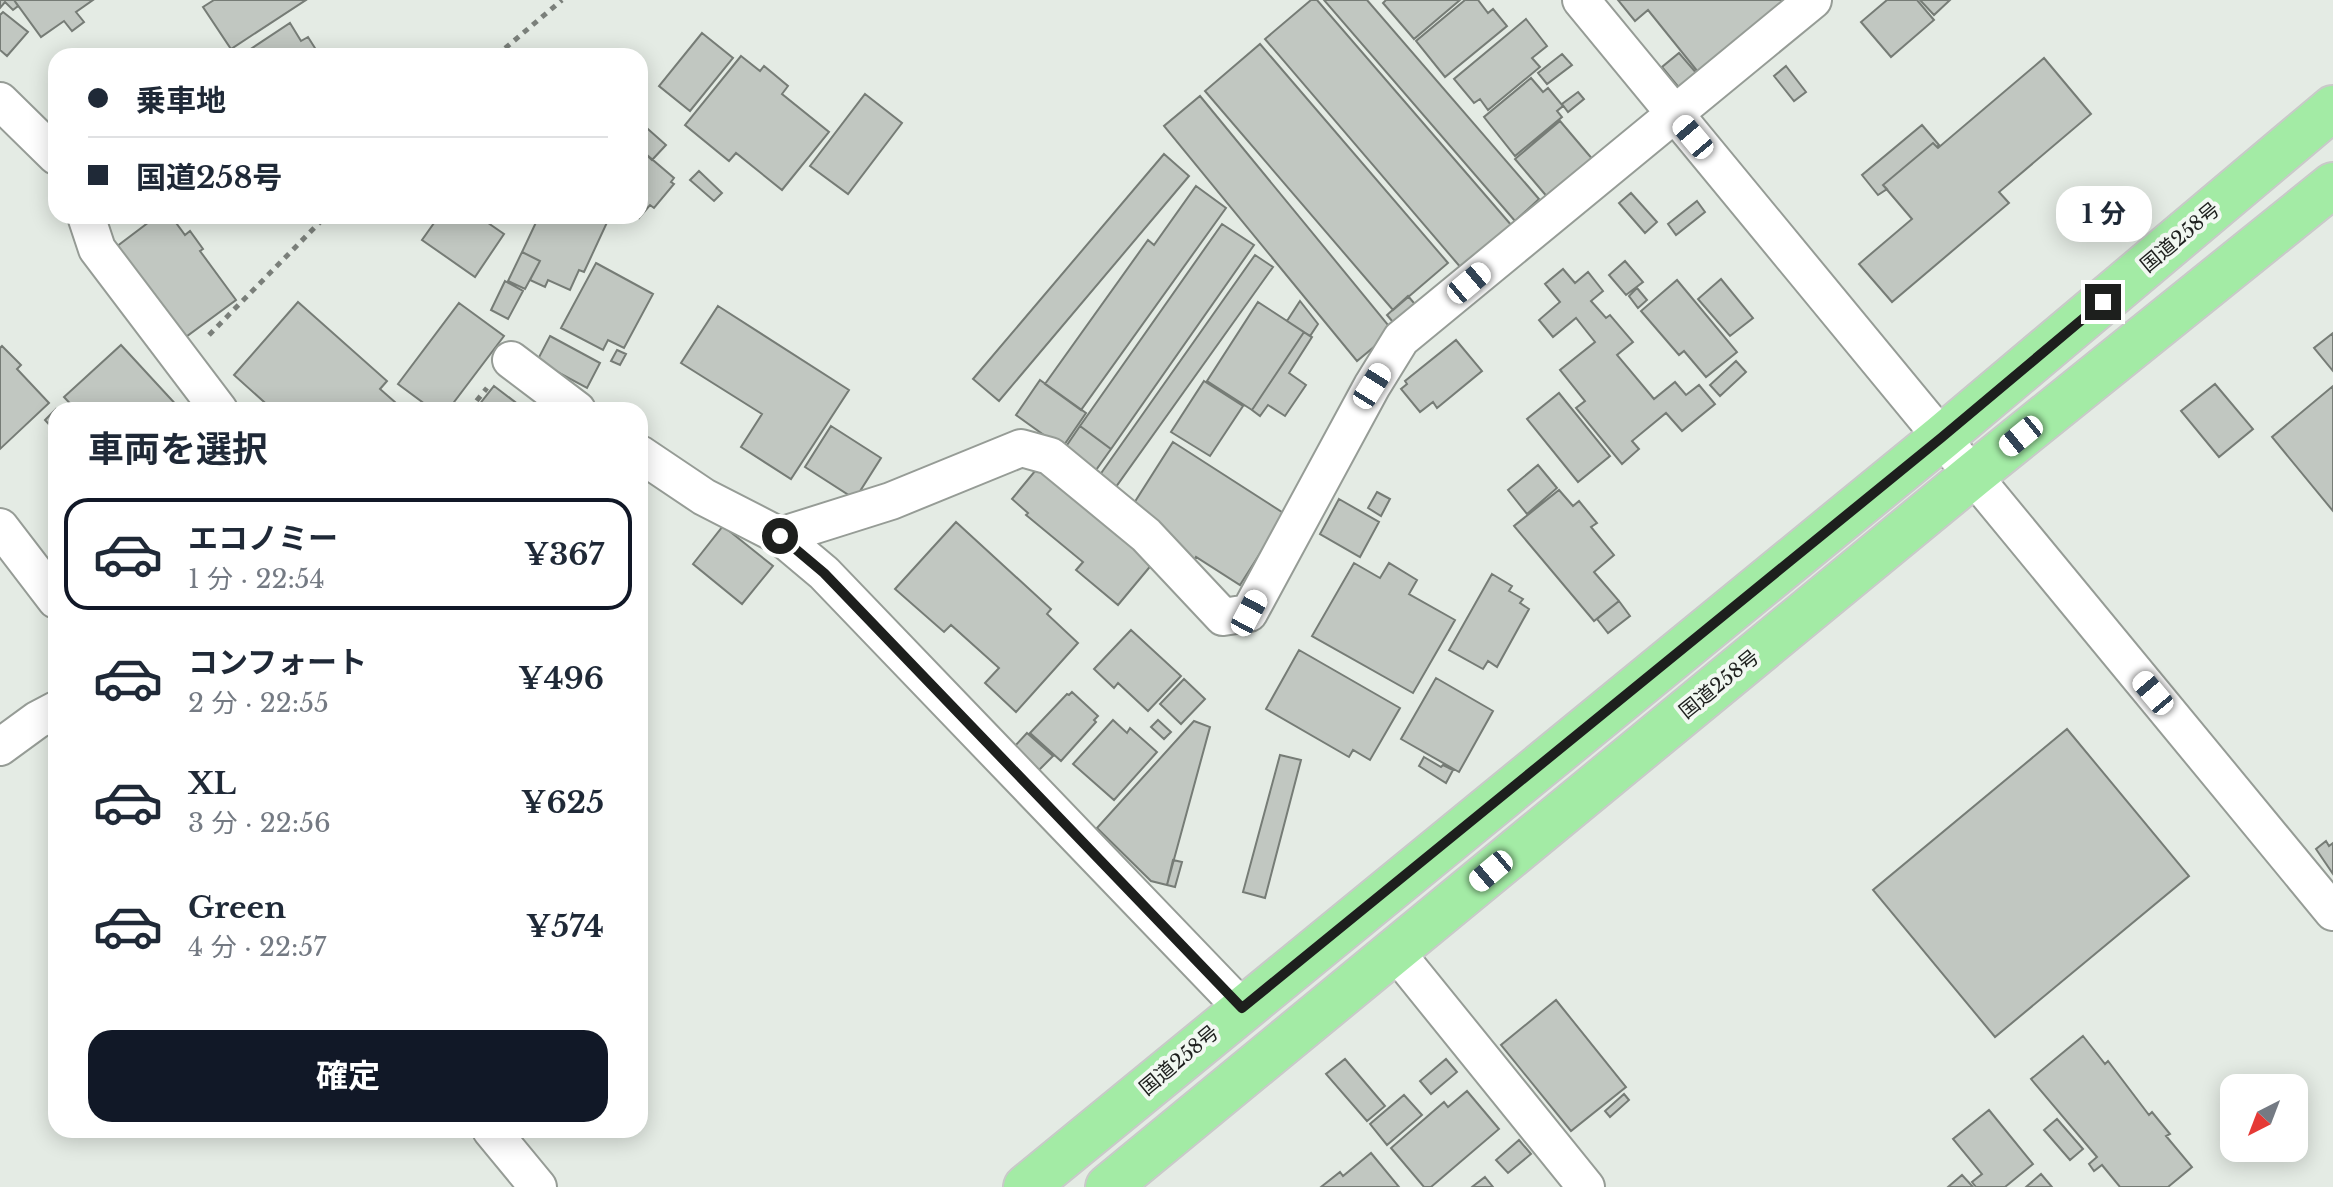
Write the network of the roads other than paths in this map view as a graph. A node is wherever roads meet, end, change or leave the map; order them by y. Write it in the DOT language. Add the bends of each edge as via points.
graph roads {
  1 [pos="1581,0"];
  2 [pos="1813,0"];
  3 [pos="0,101"];
  4 [pos="2333,108"];
  5 [pos="1674,114"];
  6 [pos="48,148"];
  7 [pos="2333,185"];
  8 [pos="89,224"];
  9 [pos="511,360"];
  10 [pos="213,402"];
  11 [pos="566,402"];
  12 [pos="1941,438"];
  13 [pos="648,459"];
  14 [pos="1973,475"];
  15 [pos="0,527"];
  16 [pos="780,536"];
  17 [pos="48,590"];
  18 [pos="48,714"];
  19 [pos="0,747"];
  20 [pos="2333,912"];
  21 [pos="1395,951"];
  22 [pos="1242,1008"];
  23 [pos="498,1138"];
  24 [pos="538,1187"];
  25 [pos="1026,1187"];
  26 [pos="1108,1187"];
  27 [pos="1586,1187"];
  1 -- 5 [label="street"];
  2 -- 5 [label="street"];
  3 -- 6 [label="street"];
  4 -- 12 [label="highway, 国道258号"];
  5 -- 12 [label="street"];
  5 -- 16 [label="street" via="1401,339 1249,613 1223,617 1146,535 1050,456 1021,448 891,501"];
  7 -- 14 [label="highway, 国道258号"];
  8 -- 10 [label="street" via="97,249"];
  9 -- 11 [label="street"];
  12 -- 14 [label="street"];
  12 -- 22 [label="highway, 国道258号"];
  13 -- 16 [label="street" via="704,497"];
  14 -- 20 [label="street"];
  14 -- 21 [label="highway, 国道258号"];
  15 -- 17 [label="street"];
  16 -- 22 [label="street" via="824,573"];
  18 -- 19 [label="street"];
  21 -- 26 [label="highway, 国道258号"];
  21 -- 27 [label="street"];
  22 -- 25 [label="highway, 国道258号"];
  23 -- 24 [label="street"];
}
